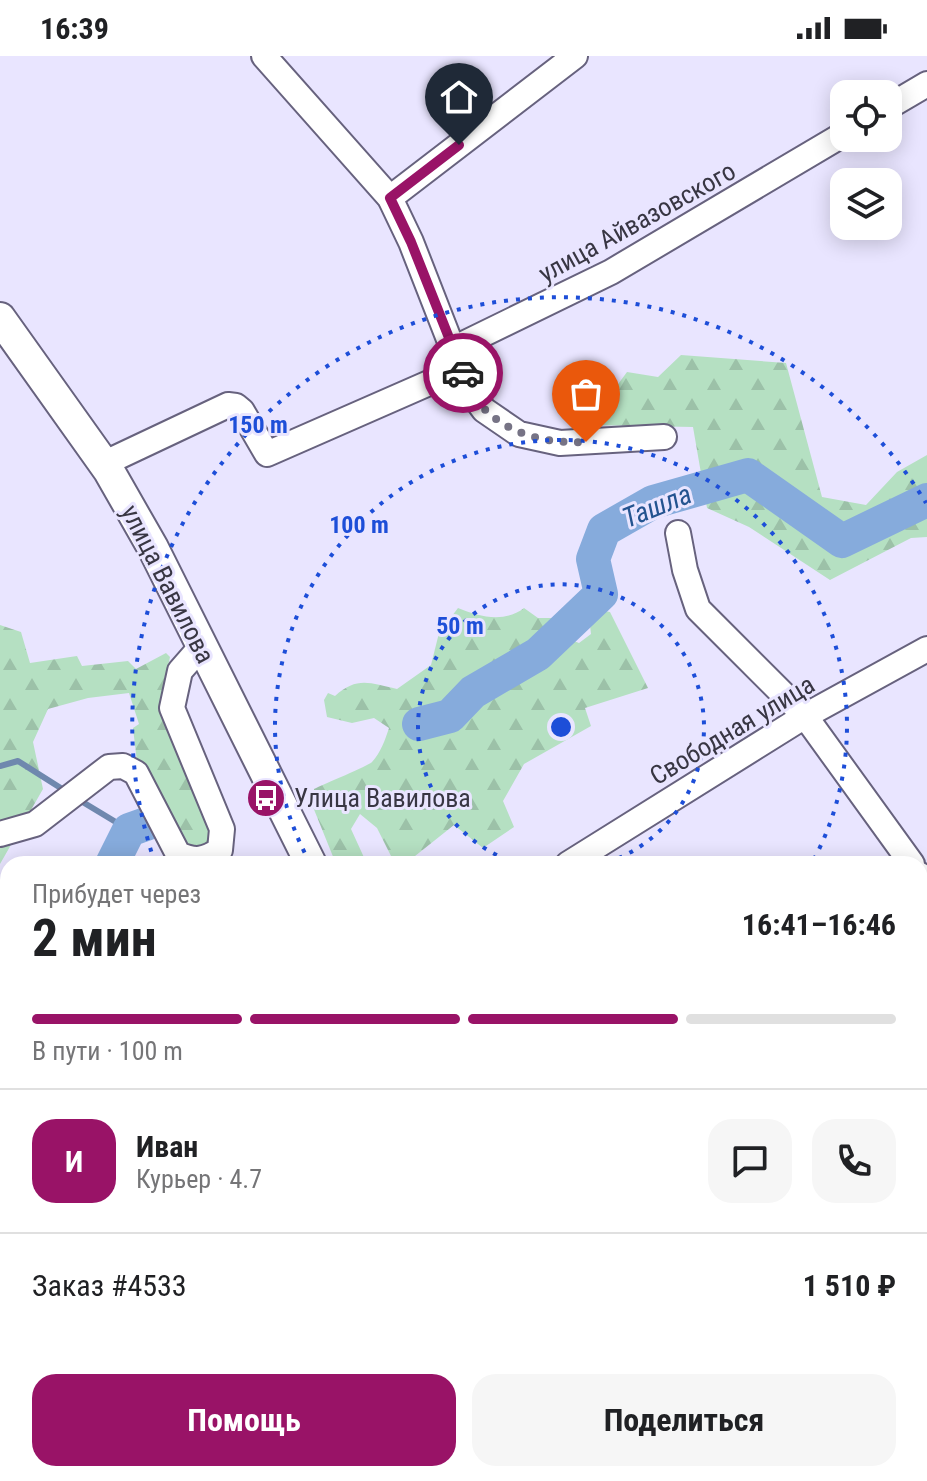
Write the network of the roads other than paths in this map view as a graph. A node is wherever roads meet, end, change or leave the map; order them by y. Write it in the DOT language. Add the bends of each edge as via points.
graph roads {
  1 [pos="575,56"];
  2 [pos="278,60"];
  3 [pos="927,84"];
  4 [pos="902,99"];
  5 [pos="830,142"];
  6 [pos="390,198"];
  7 [pos="0,318"];
  8 [pos="457,359"];
  9 [pos="664,437"];
  10 [pos="103,464"];
  11 [pos="678,533"];
  12 [pos="201,647"];
  13 [pos="927,649"];
  14 [pos="805,716"];
  15 [pos="0,834"];
  16 [pos="182,856"];
  17 [pos="225,856"];
  18 [pos="307,856"];
  19 [pos="581,856"];
  20 [pos="906,856"];
  1 -- 6 [label="street"];
  2 -- 6 [label="street"];
  3 -- 4 [label="street"];
  5 -- 8 [label="street, улица Айвазовского"];
  6 -- 8 [label="street"];
  7 -- 10 [label="main road, улица Вавилова"];
  8 -- 9 [label="street" via="484,410 519,434 560,443"];
  8 -- 10 [label="street, улица Айвазовского" via="267,454 242,411 228,405"];
  10 -- 12 [label="main road, улица Вавилова" via="153,548"];
  11 -- 14 [label="street" via="698,609"];
  12 -- 17 [label="street" via="180,671 172,708 222,829"];
  12 -- 18 [label="main road, улица Вавилова"];
  13 -- 14 [label="street, Свободная улица"];
  14 -- 19 [label="street, Свободная улица"];
  14 -- 20 [label="street"];
  15 -- 16 [label="street" via="35,824 109,767 123,766 136,773"];
}
